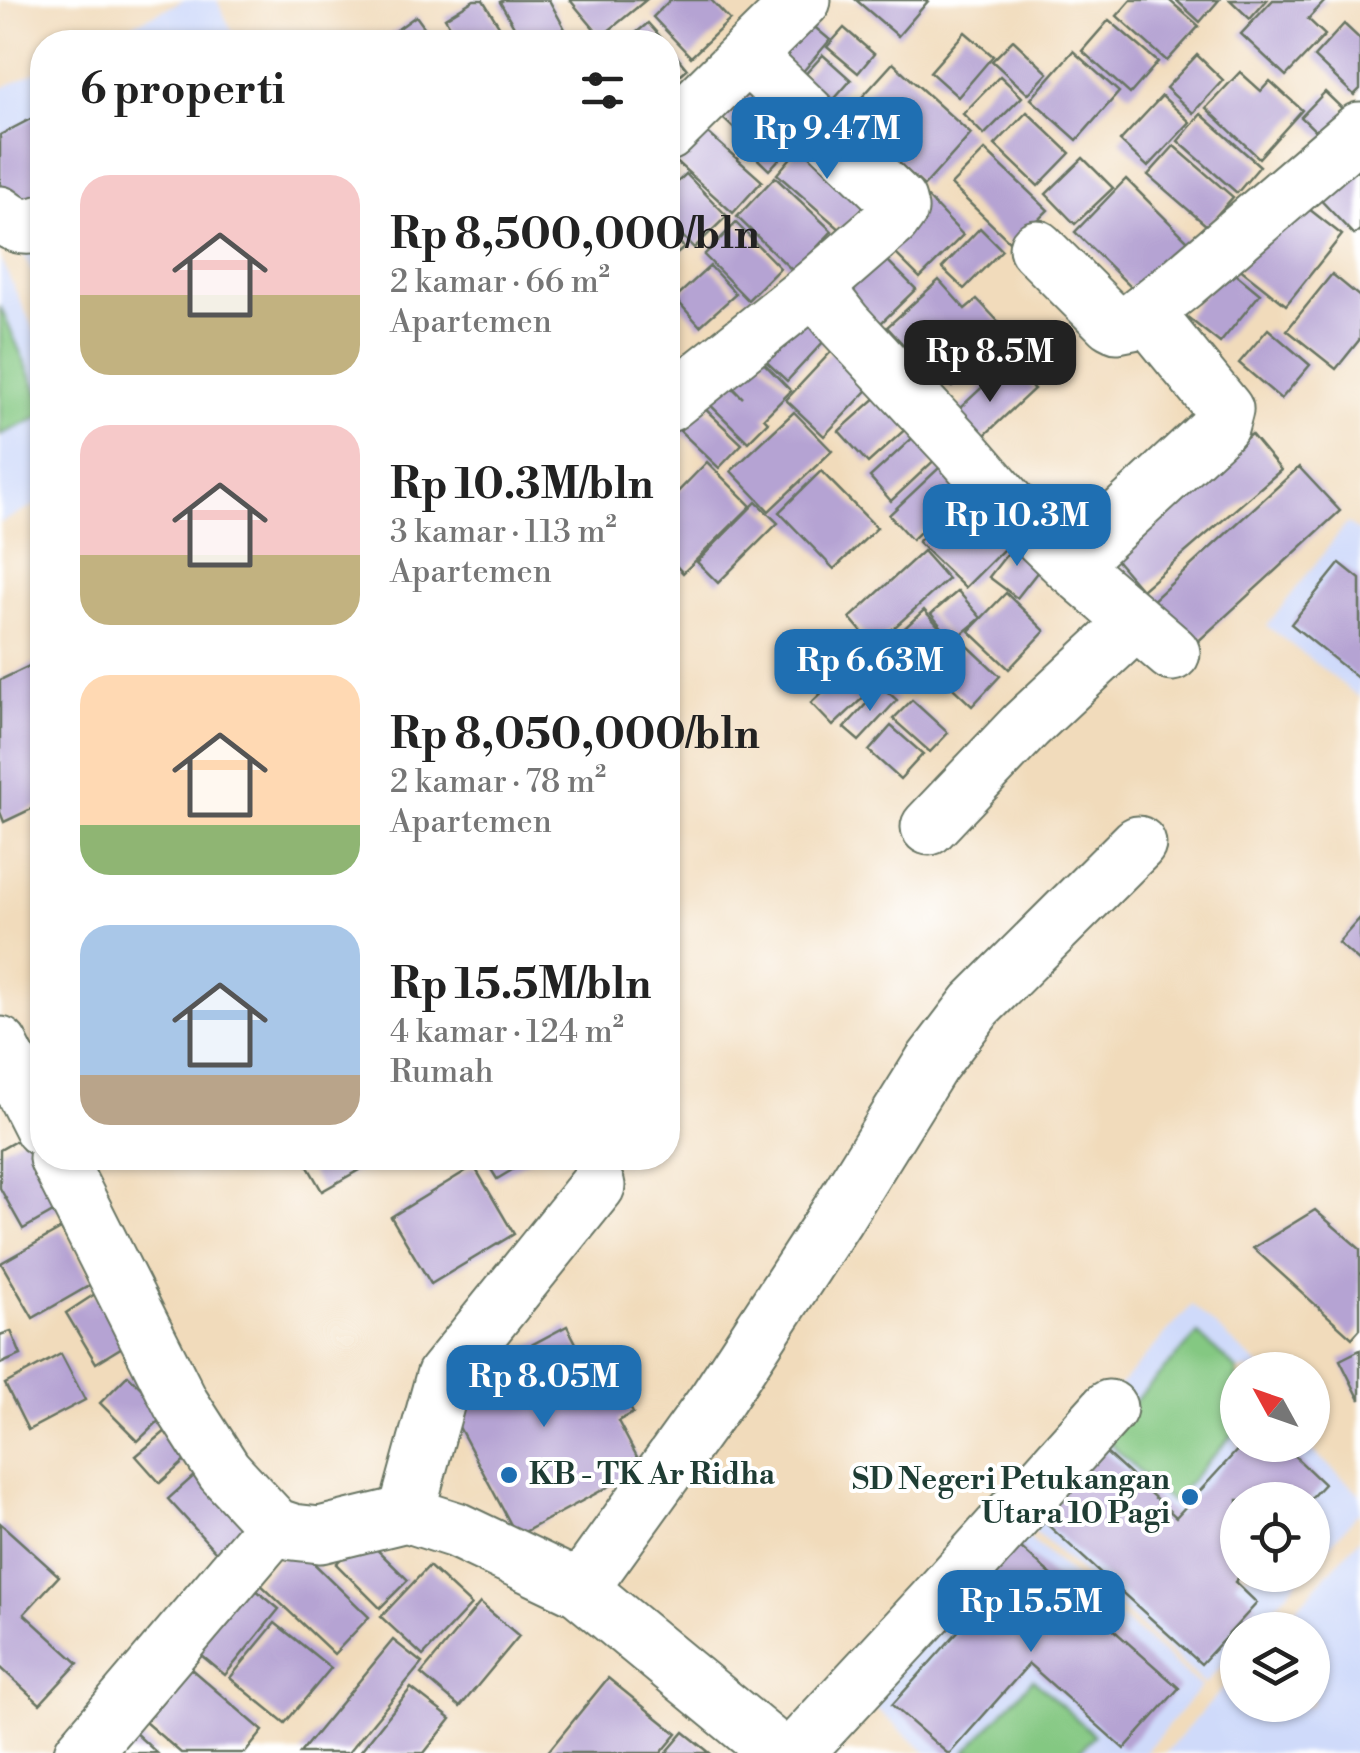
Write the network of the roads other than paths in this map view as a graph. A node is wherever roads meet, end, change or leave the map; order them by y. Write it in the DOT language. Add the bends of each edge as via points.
graph roads {
  1 [pos="804,0"];
  2 [pos="747,56"];
  3 [pos="680,121"];
  4 [pos="1360,130"];
  5 [pos="0,214"];
  6 [pos="30,228"];
  7 [pos="1037,248"];
  8 [pos="815,287"];
  9 [pos="1146,312"];
  10 [pos="680,394"];
  11 [pos="1070,565"];
  12 [pos="929,827"];
  13 [pos="1138,844"];
  14 [pos="0,1045"];
  15 [pos="25,1121"];
  16 [pos="63,1170"];
  17 [pos="598,1186"];
  18 [pos="1109,1408"];
  19 [pos="406,1514"];
  20 [pos="275,1526"];
  21 [pos="580,1589"];
  22 [pos="82,1753"];
  23 [pos="780,1753"];
  24 [pos="794,1753"];
  1 -- 2 [label="street"];
  2 -- 3 [label="street"];
  2 -- 8 [label="street" via="898,201 892,220"];
  4 -- 9 [label="street"];
  5 -- 6 [label="street"];
  7 -- 9 [label="street" via="1112,322 1132,322"];
  8 -- 10 [label="street"];
  8 -- 11 [label="street"];
  9 -- 11 [label="street" via="1225,410 1224,418"];
  11 -- 12 [label="street" via="1153,638 1026,726"];
  13 -- 21 [label="street" via="976,1004 931,1064 717,1399"];
  14 -- 15 [label="street"];
  16 -- 20 [label="street" via="180,1404 224,1470"];
  17 -- 19 [label="street" via="444,1376"];
  18 -- 24 [label="street"];
  19 -- 20 [label="street" via="320,1536"];
  19 -- 21 [label="street" via="456,1530"];
  20 -- 22 [label="street"];
  21 -- 23 [label="street"];
}
